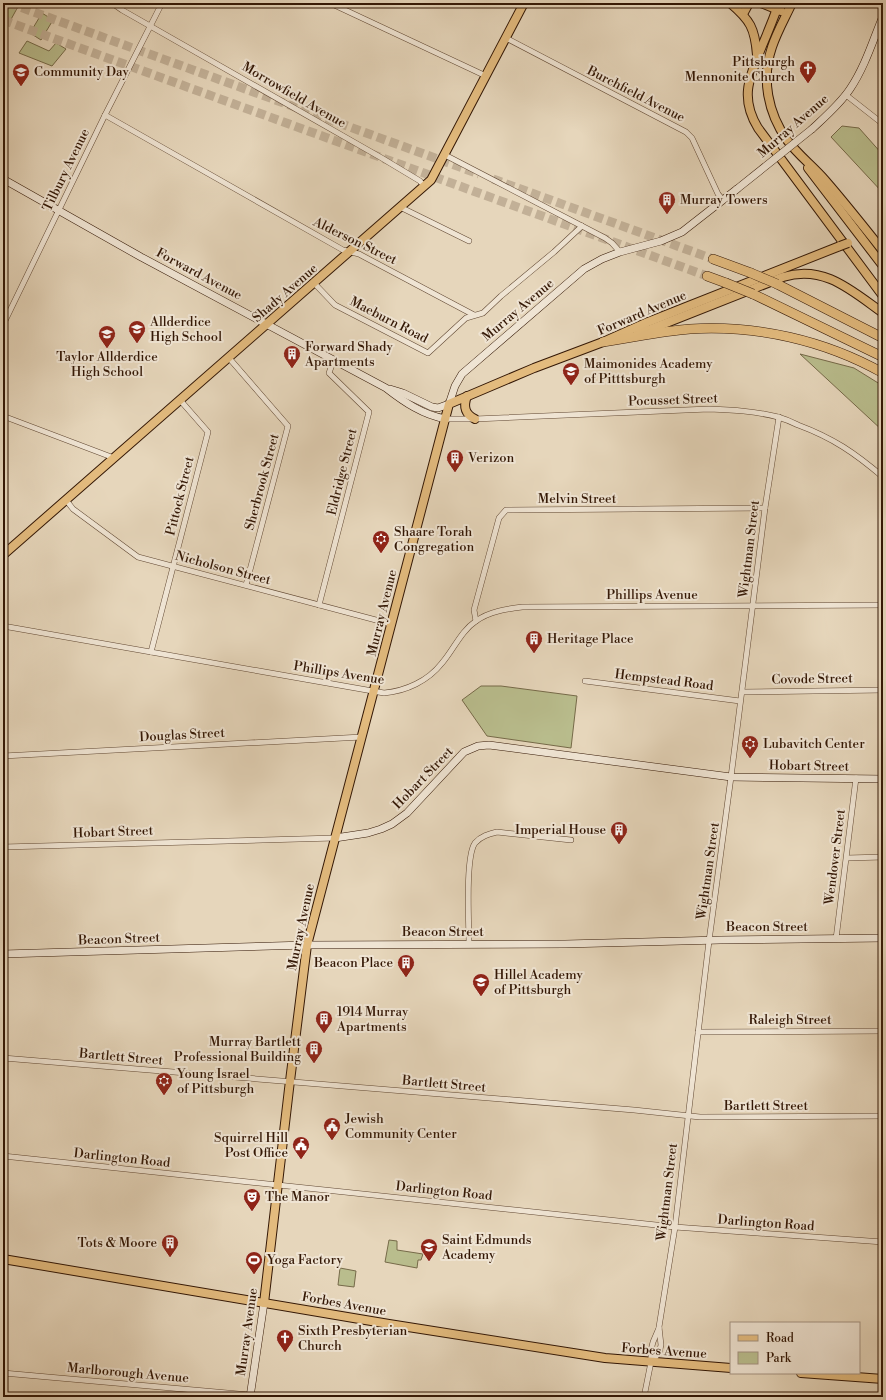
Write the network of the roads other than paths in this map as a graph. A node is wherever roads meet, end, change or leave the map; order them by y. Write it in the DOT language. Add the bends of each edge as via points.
graph roads {
  1 [pos="112,3"];
  2 [pos="162,3"];
  3 [pos="330,3"];
  4 [pos="524,3"];
  5 [pos="730,3"];
  6 [pos="749,3"];
  7 [pos="761,3"];
  8 [pos="792,3"];
  9 [pos="778,6"];
  10 [pos="787,13"];
  11 [pos="743,14"];
  12 [pos="883,16"];
  13 [pos="151,26"];
  14 [pos="506,38"];
  15 [pos="757,58"];
  16 [pos="486,76"];
  17 [pos="846,95"];
  18 [pos="106,115"];
  19 [pos="883,124"];
  20 [pos="788,142"];
  21 [pos="445,155"];
  22 [pos="3,179"];
  23 [pos="424,186"];
  24 [pos="724,200"];
  25 [pos="400,207"];
  26 [pos="59,211"];
  27 [pos="582,226"];
  28 [pos="861,238"];
  29 [pos="469,242"];
  30 [pos="883,251"];
  31 [pos="350,252"];
  32 [pos="620,252"];
  33 [pos="713,259"];
  34 [pos="883,266"];
  35 [pos="707,276"];
  36 [pos="314,283"];
  37 [pos="883,296"];
  38 [pos="883,313"];
  39 [pos="474,315"];
  40 [pos="268,324"];
  41 [pos="3,325"];
  42 [pos="883,338"];
  43 [pos="603,342"];
  44 [pos="883,357"];
  45 [pos="229,358"];
  46 [pos="334,360"];
  47 [pos="883,373"];
  48 [pos="386,388"];
  49 [pos="468,396"];
  50 [pos="180,400"];
  51 [pos="449,404"];
  52 [pos="432,407"];
  53 [pos="3,416"];
  54 [pos="779,417"];
  55 [pos="446,419"];
  56 [pos="475,419"];
  57 [pos="114,458"];
  58 [pos="883,477"];
  59 [pos="66,500"];
  60 [pos="765,508"];
  61 [pos="3,555"];
  62 [pos="174,566"];
  63 [pos="246,585"];
  64 [pos="319,604"];
  65 [pos="883,605"];
  66 [pos="753,606"];
  67 [pos="476,621"];
  68 [pos="391,624"];
  69 [pos="3,626"];
  70 [pos="151,652"];
  71 [pos="585,681"];
  72 [pos="883,690"];
  73 [pos="374,692"];
  74 [pos="742,692"];
  75 [pos="740,701"];
  76 [pos="362,737"];
  77 [pos="3,756"];
  78 [pos="731,777"];
  79 [pos="856,778"];
  80 [pos="883,779"];
  81 [pos="335,838"];
  82 [pos="571,840"];
  83 [pos="3,847"];
  84 [pos="883,857"];
  85 [pos="847,858"];
  86 [pos="883,938"];
  87 [pos="836,939"];
  88 [pos="709,941"];
  89 [pos="469,944"];
  90 [pos="307,945"];
  91 [pos="3,954"];
  92 [pos="883,1031"];
  93 [pos="698,1032"];
  94 [pos="3,1058"];
  95 [pos="289,1082"];
  96 [pos="688,1116"];
  97 [pos="883,1116"];
  98 [pos="3,1156"];
  99 [pos="277,1186"];
  100 [pos="675,1227"];
  101 [pos="883,1242"];
  102 [pos="3,1259"];
  103 [pos="264,1303"];
  104 [pos="659,1327"];
  105 [pos="651,1362"];
  106 [pos="730,1368"];
  107 [pos="3,1373"];
  108 [pos="815,1374"];
  109 [pos="883,1379"];
  110 [pos="250,1396"];
  111 [pos="644,1397"];
  1 -- 13 [label="street, Morrowfield Avenue"];
  2 -- 13 [label="street, Tilbury Avenue"];
  3 -- 16 [label="street"];
  4 -- 14 [label="main road, Shady Avenue"];
  5 -- 11 [label="main road"];
  6 -- 11 [label="main road"];
  7 -- 9 [label="main road"];
  8 -- 10 [label="main road"];
  9 -- 10 [label="main road"];
  9 -- 15 [label="main road"];
  10 -- 20 [label="main road" via="771,48 766,81 772,113"];
  11 -- 15 [label="main road" via="751,25 756,40"];
  12 -- 17 [label="main road, Murray Avenue"];
  13 -- 18 [label="street, Tilbury Avenue"];
  13 -- 23 [label="street, Morrowfield Avenue" via="380,157"];
  14 -- 16 [label="main road, Shady Avenue"];
  14 -- 24 [label="street, Burchfield Avenue" via="686,132 692,138 718,194"];
  15 -- 37 [label="main road" via="750,74 747,92 754,122"];
  16 -- 21 [label="main road, Shady Avenue"];
  17 -- 19 [label="street"];
  17 -- 24 [label="main road, Murray Avenue, bridge" via="812,129"];
  18 -- 26 [label="street, Tilbury Avenue"];
  18 -- 31 [label="street, Alderson Street"];
  20 -- 28 [label="main road"];
  20 -- 30 [label="main road" via="826,180"];
  21 -- 23 [label="main road, Shady Avenue" via="431,180"];
  21 -- 27 [label="street"];
  22 -- 26 [label="main road, Forward Avenue"];
  23 -- 25 [label="main road, Shady Avenue"];
  24 -- 32 [label="main road, Murray Avenue" via="682,232 661,241"];
  25 -- 29 [label="street"];
  25 -- 31 [label="main road, Shady Avenue"];
  26 -- 40 [label="main road, Forward Avenue"];
  26 -- 41 [label="street, Tilbury Avenue"];
  27 -- 32 [label="street" via="612,243"];
  27 -- 39 [label="street" via="483,313"];
  28 -- 34 [label="main road"];
  28 -- 43 [label="main road, Forward Avenue, bridge"];
  31 -- 36 [label="main road, Shady Avenue"];
  31 -- 39 [label="street, Alderson Street" via="359,254"];
  32 -- 51 [label="main road, Murray Avenue" via="584,269 467,369 458,379"];
  33 -- 42 [label="highway, bridge" via="778,284"];
  35 -- 44 [label="highway, bridge" via="753,294"];
  36 -- 39 [label="street, Maeburn Road" via="335,305 428,353 466,318"];
  36 -- 40 [label="main road, Shady Avenue"];
  38 -- 43 [label="main road" via="830,278 814,274 795,274 651,329"];
  40 -- 45 [label="main road, Shady Avenue"];
  40 -- 46 [label="main road, Forward Avenue"];
  43 -- 47 [label="highway" via="689,329 747,330 791,337 819,345 859,360"];
  43 -- 49 [label="main road, Forward Avenue"];
  45 -- 50 [label="main road, Shady Avenue"];
  45 -- 63 [label="street, Sherbrook Street" via="288,426"];
  46 -- 48 [label="main road, Forward Avenue"];
  46 -- 64 [label="street, Eldridge Street" via="329,373 369,412"];
  48 -- 52 [label="main road, Forward Avenue"];
  48 -- 55 [label="main road, Forward Avenue" via="401,399 436,417"];
  49 -- 51 [label="main road, Forward Avenue"];
  49 -- 56 [label="main road" via="466,411"];
  50 -- 57 [label="main road, Shady Avenue"];
  50 -- 62 [label="street, Pittock Street" via="208,432"];
  51 -- 52 [label="main road, Forward Avenue" via="438,408"];
  51 -- 55 [label="main road, Murray Avenue"];
  52 -- 55 [label="main road, Forward Avenue"];
  53 -- 57 [label="street"];
  54 -- 56 [label="street, Pocusset Street" via="736,410 708,409"];
  54 -- 58 [label="street, Pocusset Street" via="840,444"];
  54 -- 60 [label="street, Wightman Street"];
  55 -- 56 [label="street, Pocusset Street"];
  55 -- 68 [label="main road, Murray Avenue"];
  57 -- 59 [label="main road, Shady Avenue"];
  59 -- 61 [label="main road, Shady Avenue"];
  59 -- 62 [label="street, Nicholson Street" via="73,509 138,557"];
  60 -- 66 [label="street, Wightman Street"];
  60 -- 67 [label="street, Melvin Street" via="506,510 499,518 494,533 474,610"];
  62 -- 63 [label="street, Nicholson Street"];
  62 -- 70 [label="street, Pittock Street"];
  63 -- 64 [label="street, Nicholson Street"];
  64 -- 68 [label="street, Nicholson Street"];
  65 -- 66 [label="street, Phillips Avenue"];
  66 -- 67 [label="street, Phillips Avenue" via="523,607 500,610"];
  66 -- 74 [label="street, Wightman Street"];
  67 -- 73 [label="street, Phillips Avenue" via="465,630 442,664 422,681 397,692"];
  68 -- 73 [label="main road, Murray Avenue"];
  69 -- 70 [label="street, Phillips Avenue"];
  70 -- 73 [label="street, Phillips Avenue"];
  71 -- 75 [label="street, Hempstead Road"];
  72 -- 74 [label="street, Covode Street"];
  73 -- 76 [label="main road, Murray Avenue"];
  74 -- 75 [label="street, Wightman Street"];
  75 -- 78 [label="street, Wightman Street"];
  76 -- 77 [label="street, Douglas Street"];
  76 -- 81 [label="main road, Murray Avenue"];
  78 -- 79 [label="main road, Hobart Street"];
  78 -- 81 [label="main road, Hobart Street" via="489,745 478,746 464,752 407,813 392,824 368,833"];
  78 -- 88 [label="street, Wightman Street"];
  79 -- 80 [label="main road, Hobart Street"];
  79 -- 85 [label="street, Wendover Street"];
  81 -- 83 [label="street, Hobart Street"];
  81 -- 90 [label="main road, Murray Avenue"];
  82 -- 89 [label="street" via="497,832 488,834 476,842 471,853 469,878"];
  84 -- 85 [label="street"];
  85 -- 87 [label="street, Wendover Street"];
  86 -- 87 [label="main road, Beacon Street"];
  87 -- 88 [label="main road, Beacon Street"];
  88 -- 89 [label="main road, Beacon Street"];
  88 -- 93 [label="street, Wightman Street"];
  89 -- 90 [label="main road, Beacon Street"];
  90 -- 91 [label="main road, Beacon Street"];
  90 -- 95 [label="main road, Murray Avenue"];
  92 -- 93 [label="street, Raleigh Street"];
  93 -- 96 [label="street, Wightman Street"];
  94 -- 95 [label="street, Bartlett Street"];
  95 -- 96 [label="street, Bartlett Street"];
  95 -- 99 [label="main road, Murray Avenue"];
  96 -- 97 [label="street, Bartlett Street"];
  96 -- 100 [label="street, Wightman Street"];
  98 -- 99 [label="street, Darlington Road"];
  99 -- 100 [label="street, Darlington Road"];
  99 -- 103 [label="main road, Murray Avenue"];
  100 -- 101 [label="street, Darlington Road"];
  100 -- 104 [label="street, Wightman Street"];
  102 -- 103 [label="main road, Forbes Avenue"];
  103 -- 105 [label="main road, Forbes Avenue" via="606,1358"];
  103 -- 110 [label="main road, Murray Avenue"];
  104 -- 105 [label="street, Wightman Street" via="651,1350"];
  104 -- 105 [label="street, Wightman Street" via="660,1353"];
  105 -- 106 [label="main road, Forbes Avenue"];
  105 -- 111 [label="street, Wightman Street"];
  107 -- 110 [label="street, Marlborough Avenue"];
  108 -- 109 [label="main road"];
}
